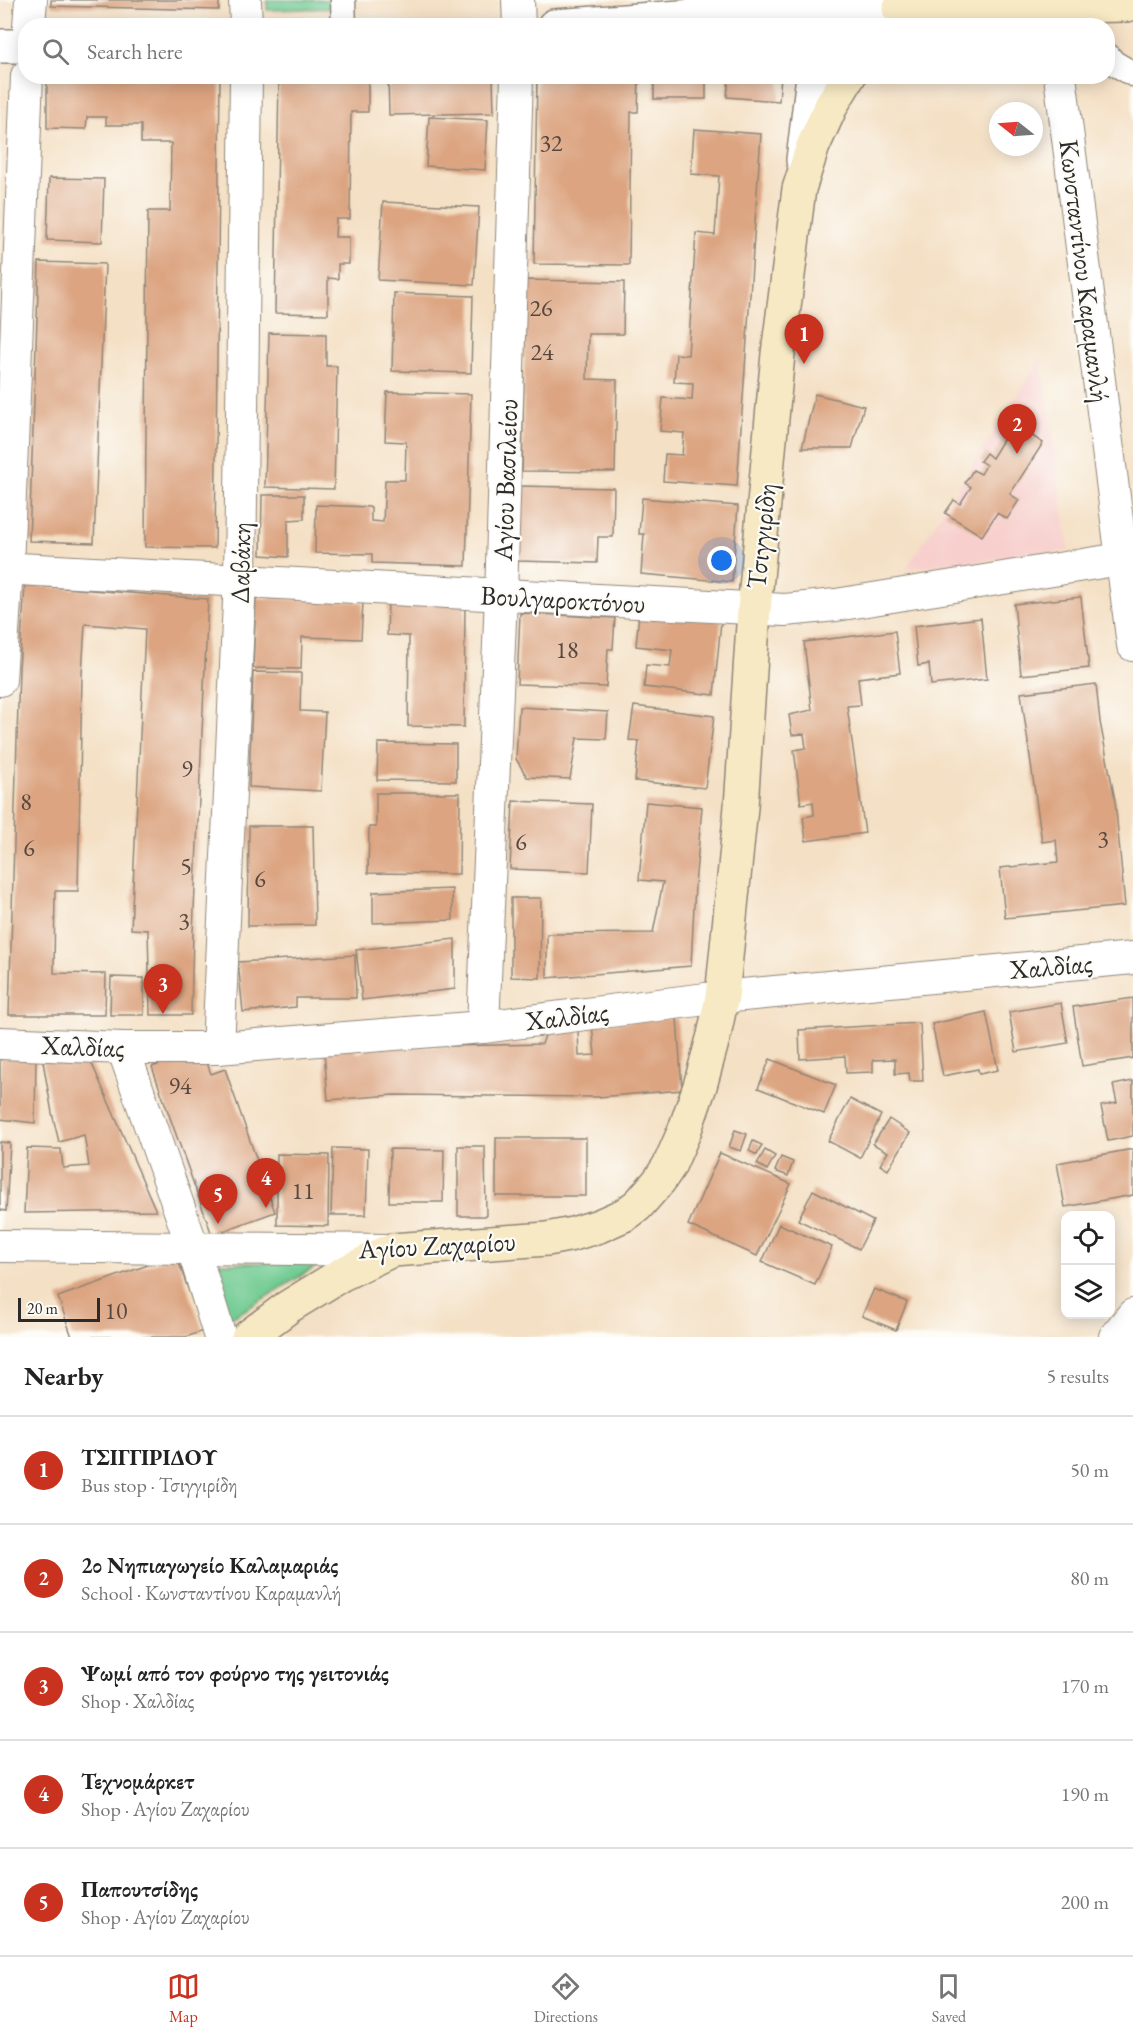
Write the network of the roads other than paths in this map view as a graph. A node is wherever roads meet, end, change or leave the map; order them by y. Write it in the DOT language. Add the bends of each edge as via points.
graph roads {
  1 [pos="31,0"];
  2 [pos="245,0"];
  3 [pos="343,0"];
  4 [pos="518,0"];
  5 [pos="1133,3"];
  6 [pos="1063,11"];
  7 [pos="821,12"];
  8 [pos="898,12"];
  9 [pos="30,18"];
  10 [pos="246,18"];
  11 [pos="344,18"];
  12 [pos="519,18"];
  13 [pos="667,18"];
  14 [pos="0,46"];
  15 [pos="18,46"];
  16 [pos="1115,64"];
  17 [pos="1133,74"];
  18 [pos="27,84"];
  19 [pos="246,84"];
  20 [pos="517,84"];
  21 [pos="812,84"];
  22 [pos="844,84"];
  23 [pos="1061,84"];
  24 [pos="799,189"];
  25 [pos="1127,557"];
  26 [pos="4,568"];
  27 [pos="240,580"];
  28 [pos="501,596"];
  29 [pos="754,610"];
  30 [pos="1133,645"];
  31 [pos="0,680"];
  32 [pos="1133,958"];
  33 [pos="722,997"];
  34 [pos="483,1027"];
  35 [pos="0,1043"];
  36 [pos="123,1048"];
  37 [pos="219,1048"];
  38 [pos="0,1246"];
  39 [pos="193,1248"];
  40 [pos="392,1250"];
  41 [pos="1133,1315"];
  42 [pos="220,1337"];
  43 [pos="248,1337"];
  44 [pos="1115,1337"];
  1 -- 9 [label="street"];
  2 -- 10 [label="street"];
  3 -- 11 [label="street"];
  4 -- 12 [label="street"];
  5 -- 6 [label="main road"];
  6 -- 8 [label="main road"];
  7 -- 8 [label="street"];
  7 -- 13 [label="street"];
  14 -- 15 [label="street"];
  16 -- 17 [label="street"];
  18 -- 26 [label="street"];
  19 -- 27 [label="street, Δαβάκη"];
  20 -- 28 [label="street, Αγίου Βασιλείου"];
  21 -- 24 [label="street, Τσιγγιρίδη"];
  22 -- 24 [label="main road" via="813,146"];
  23 -- 25 [label="street, Κωνσταντίνου Καραμανλή"];
  24 -- 29 [label="main road, Τσιγγιρίδη" via="778,354"];
  25 -- 29 [label="street, Βουλγαροκτόνου" via="836,605"];
  25 -- 30 [label="street, Κωνσταντίνου Καραμανλή"];
  26 -- 27 [label="street, Βουλγαροκτόνου"];
  26 -- 31 [label="street"];
  27 -- 28 [label="street, Βουλγαροκτόνου"];
  27 -- 37 [label="street, Δαβάκη"];
  28 -- 29 [label="street, Βουλγαροκτόνου"];
  28 -- 34 [label="street, Αγίου Βασιλείου"];
  29 -- 33 [label="main road, Τσιγγιρίδη" via="741,807"];
  32 -- 33 [label="street, Χαλδίας"];
  33 -- 34 [label="street, Χαλδίας"];
  33 -- 40 [label="main road, Αγίου Ζαχαρίου" via="707,1064 681,1140 659,1181 638,1205 613,1221 559,1237"];
  34 -- 37 [label="street, Χαλδίας"];
  35 -- 36 [label="street, Χαλδίας"];
  36 -- 37 [label="street, Χαλδίας"];
  36 -- 39 [label="street"];
  38 -- 39 [label="street, Αγίου Ζαχαρίου"];
  39 -- 40 [label="street, Αγίου Ζαχαρίου"];
  39 -- 42 [label="street"];
  40 -- 43 [label="main road" via="342,1274"];
  41 -- 44 [label="street"];
}
